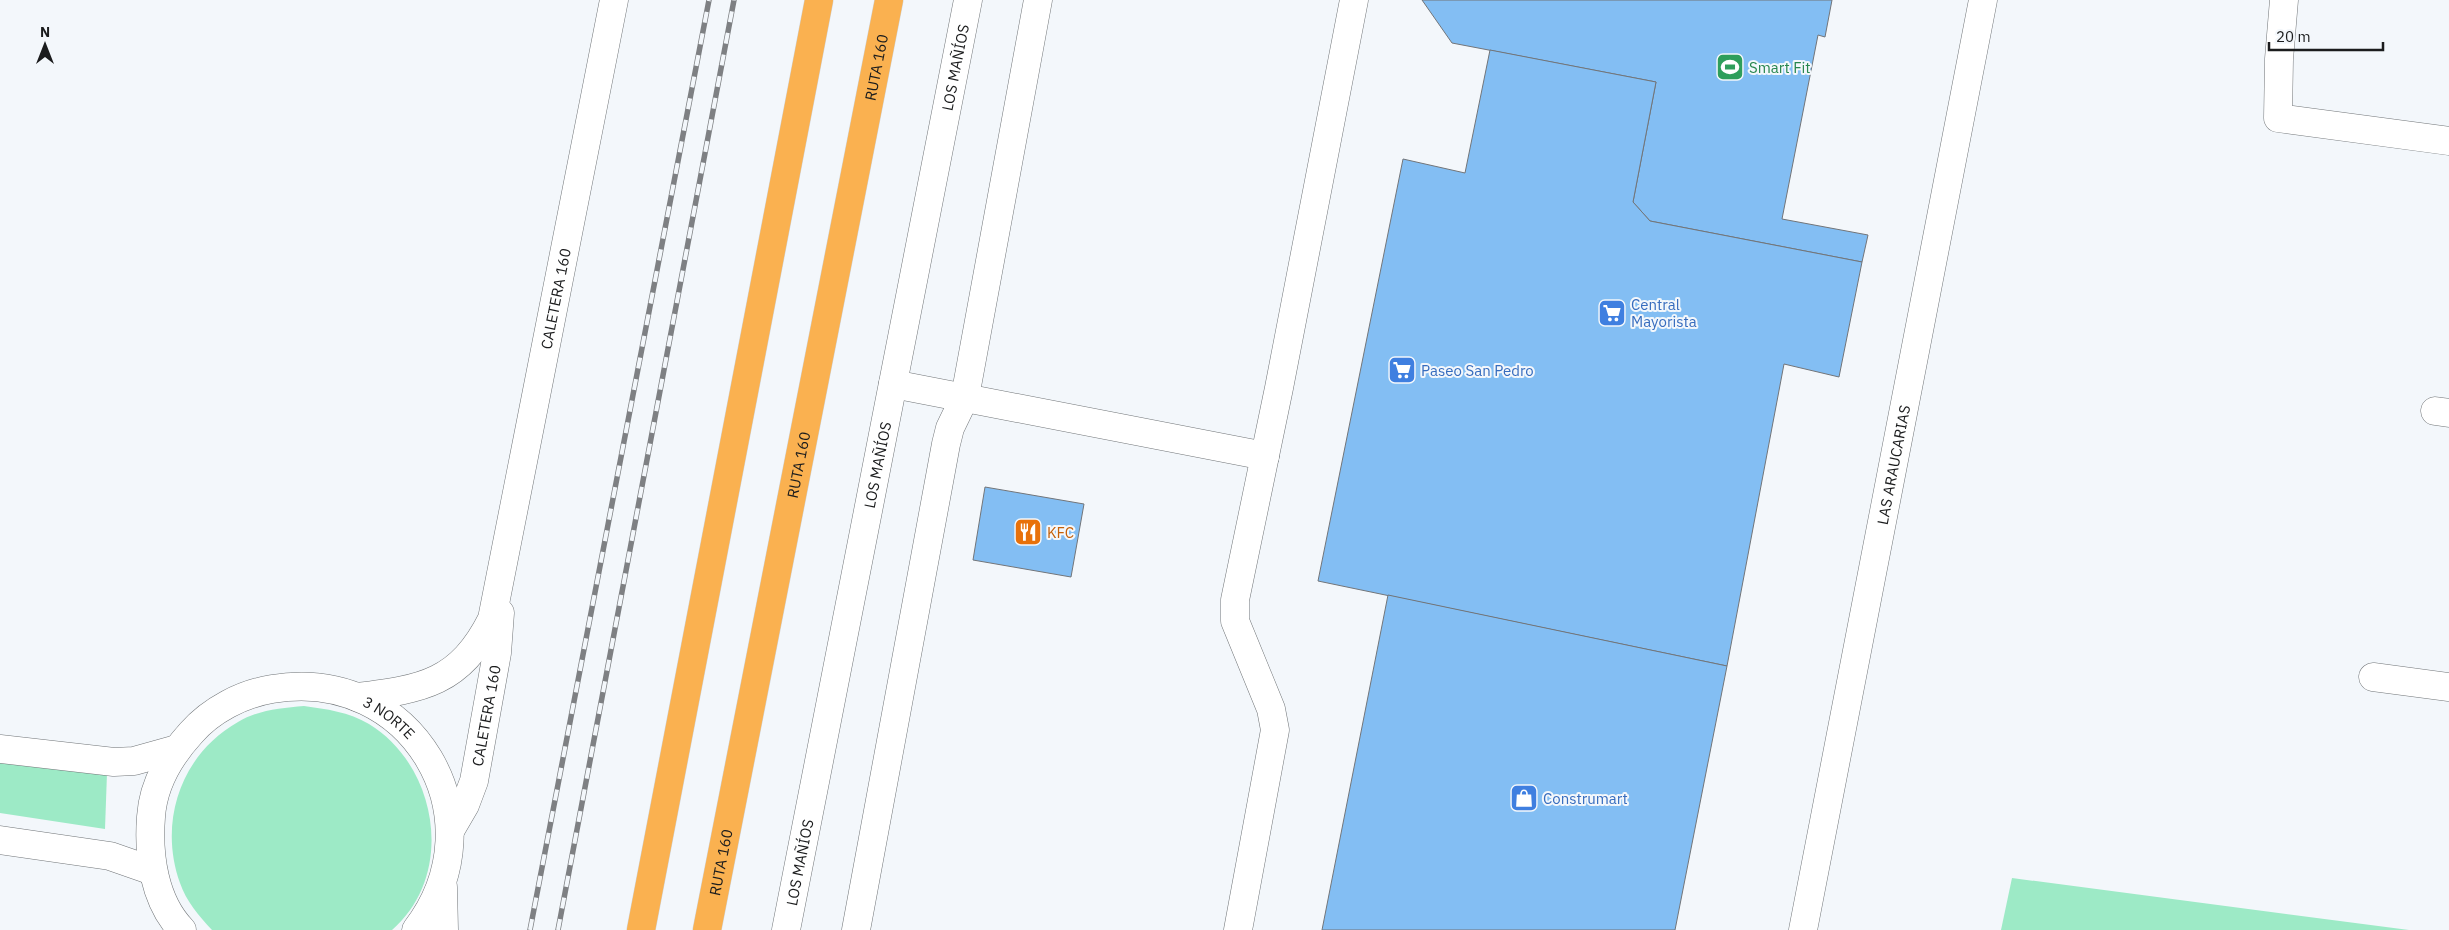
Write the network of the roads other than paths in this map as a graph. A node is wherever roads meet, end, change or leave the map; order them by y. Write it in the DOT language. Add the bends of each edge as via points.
graph roads {
  1 [pos="614,0"];
  2 [pos="819,0"];
  3 [pos="889,0"];
  4 [pos="968,0"];
  5 [pos="1038,0"];
  6 [pos="1354,0"];
  7 [pos="1983,0"];
  8 [pos="2284,0"];
  9 [pos="2449,141"];
  10 [pos="893,384"];
  11 [pos="965,397"];
  12 [pos="1265,456"];
  13 [pos="497,597"];
  14 [pos="2373,677"];
  15 [pos="2449,687"];
  16 [pos="358,697"];
  17 [pos="177,748"];
  18 [pos="0,749"];
  19 [pos="451,829"];
  20 [pos="0,840"];
  21 [pos="153,871"];
  22 [pos="443,883"];
  23 [pos="182,930"];
  24 [pos="416,930"];
  25 [pos="444,930"];
  26 [pos="641,930"];
  27 [pos="707,930"];
  28 [pos="786,930"];
  29 [pos="856,930"];
  30 [pos="1238,930"];
  31 [pos="1803,930"];
  1 -- 13 [label="street, CALETERA 160"];
  2 -- 26 [label="highway"];
  3 -- 27 [label="highway, RUTA 160"];
  4 -- 10 [label="street, LOS MAÑÍOS"];
  5 -- 11 [label="street"];
  6 -- 12 [label="street"];
  7 -- 31 [label="street, LAS ARAUCARIAS"];
  8 -- 9 [label="street" via="2278,58 2278,118"];
  10 -- 11 [label="street"];
  10 -- 28 [label="street, LOS MAÑÍOS"];
  11 -- 12 [label="street"];
  11 -- 29 [label="street" via="946,444"];
  12 -- 30 [label="street" via="1235,600 1235,621 1271,709 1275,730"];
  13 -- 16 [label="street, CALETERA 160" via="492,619 482,640 450,671 408,691"];
  13 -- 19 [label="street, CALETERA 160" via="500,636 474,781"];
  14 -- 15 [label="street"];
  16 -- 17 [label="street, 3 NORTE" via="325,687 291,686 258,691 227,704 199,724"];
  16 -- 19 [label="street, 3 NORTE" via="405,728 423,749 447,800"];
  17 -- 18 [label="street" via="134,761 114,762"];
  17 -- 21 [label="street, 3 NORTE" via="161,777 151,807 149,839"];
  19 -- 22 [label="street, 3 NORTE"];
  20 -- 21 [label="street" via="110,856"];
  21 -- 23 [label="street, 3 NORTE" via="163,900"];
  22 -- 24 [label="street, 3 NORTE" via="429,913"];
  22 -- 25 [label="street"];
}
